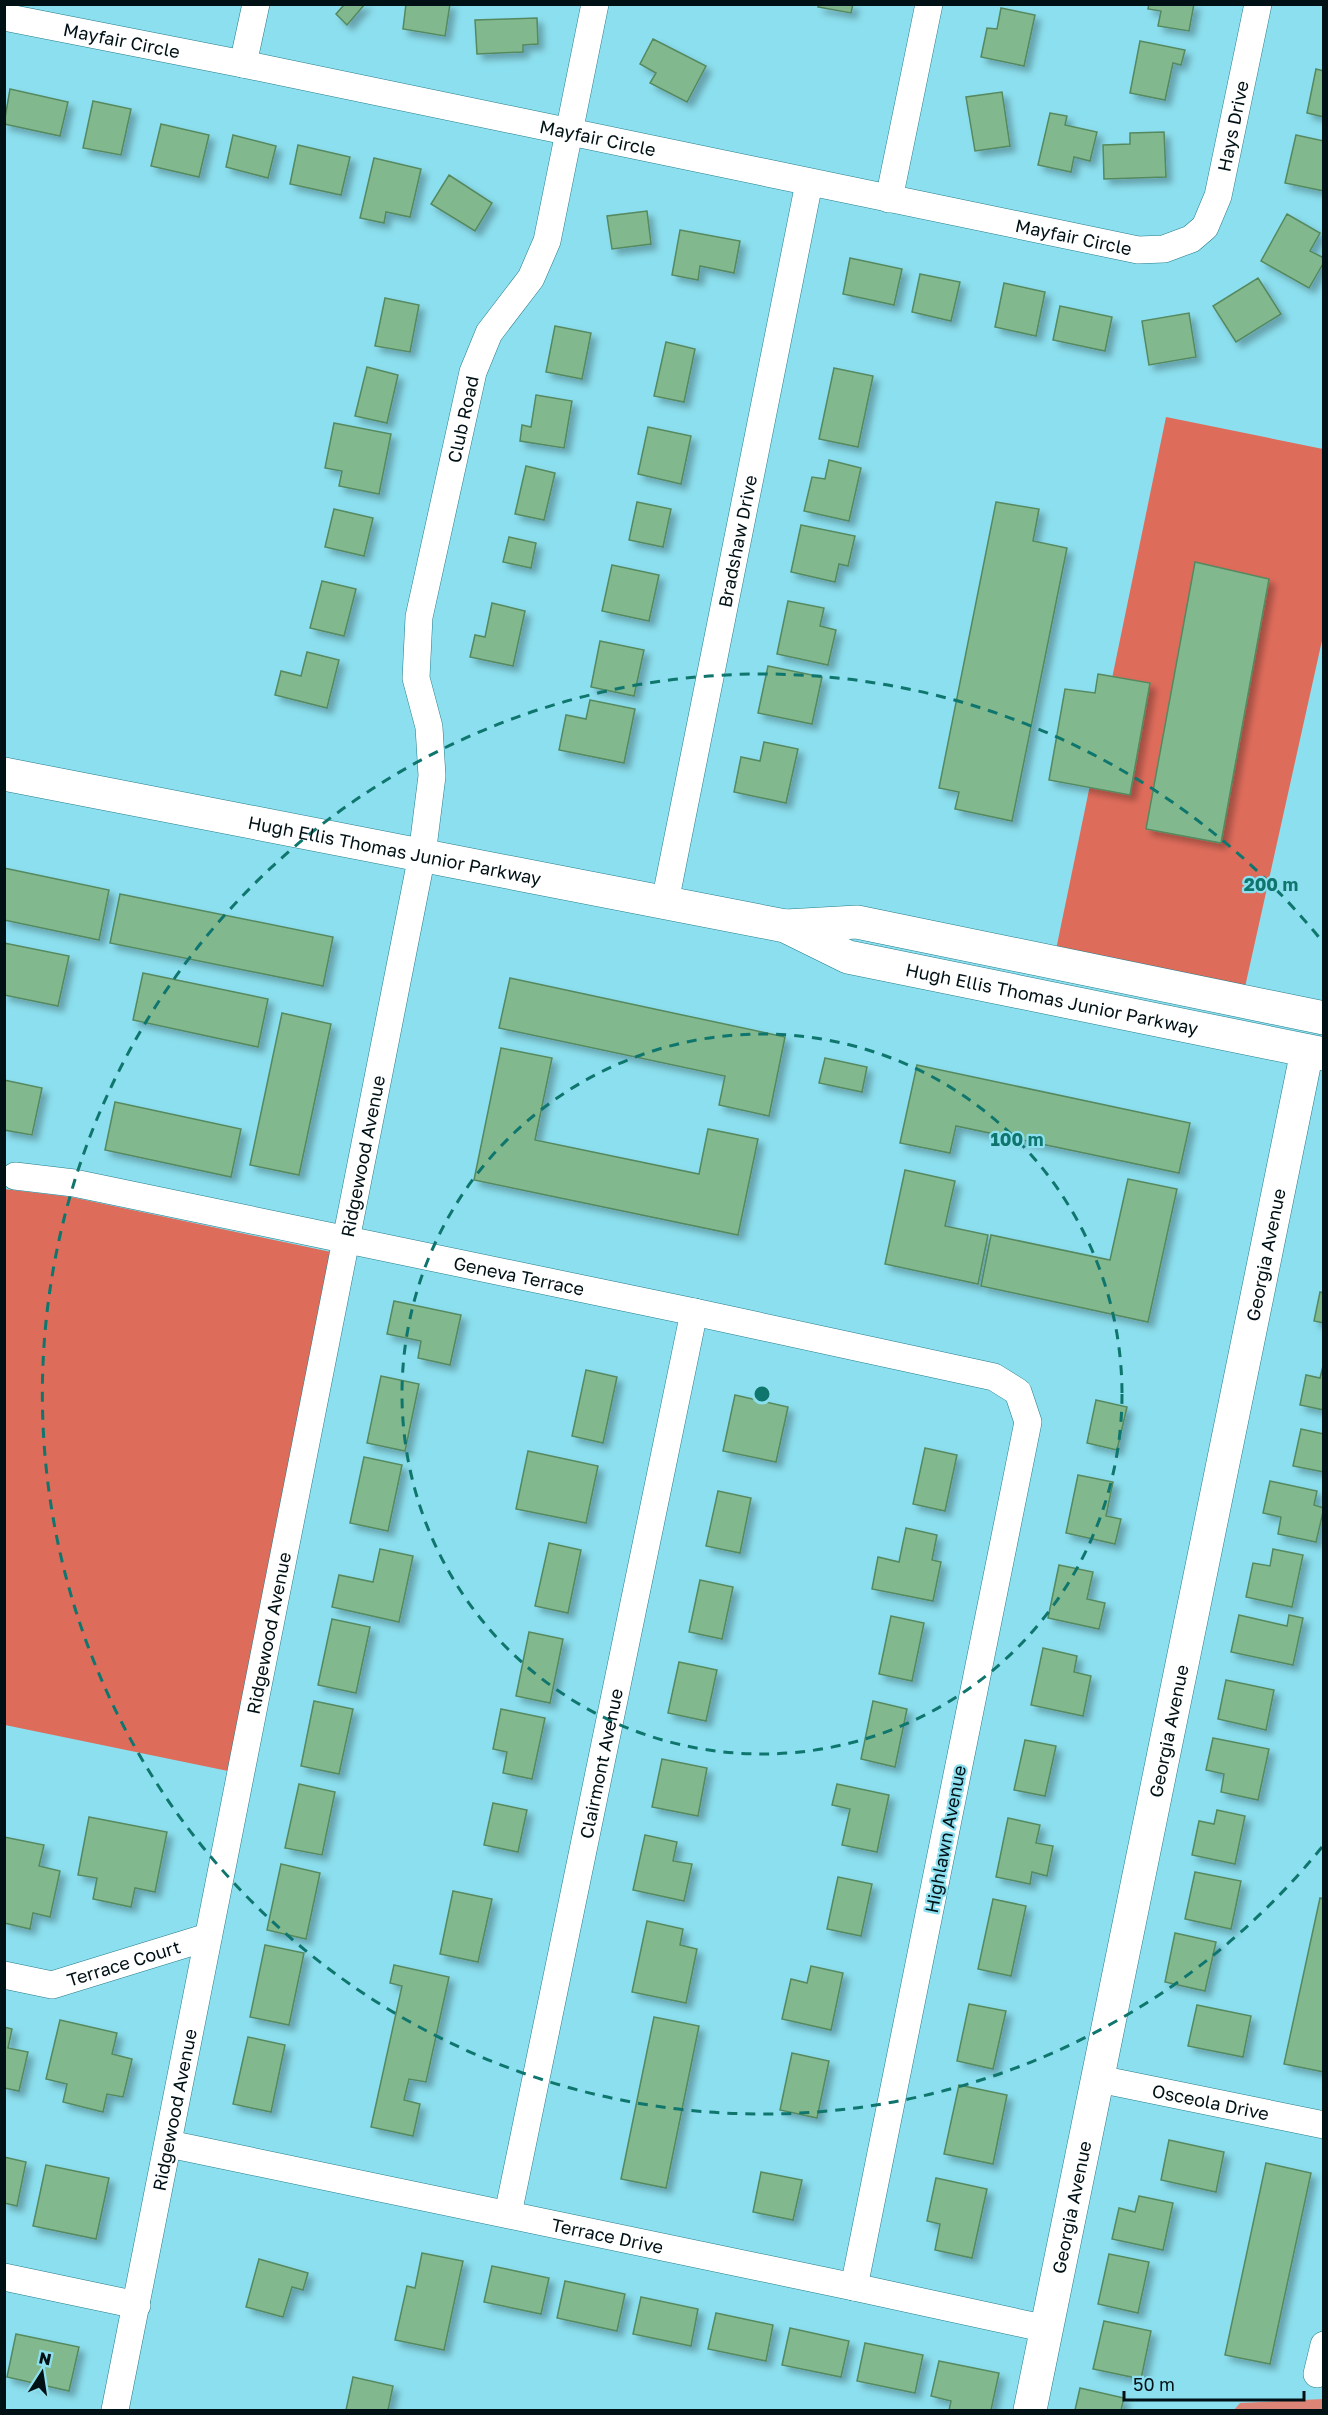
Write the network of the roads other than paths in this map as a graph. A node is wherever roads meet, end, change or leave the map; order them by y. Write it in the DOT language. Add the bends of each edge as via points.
graph roads {
  1 [pos="256,4"];
  2 [pos="595,4"];
  3 [pos="929,4"];
  4 [pos="1258,4"];
  5 [pos="4,17"];
  6 [pos="243,64"];
  7 [pos="569,132"];
  8 [pos="810,183"];
  9 [pos="889,199"];
  10 [pos="1191,239"];
  11 [pos="4,774"];
  12 [pos="422,855"];
  13 [pos="664,902"];
  14 [pos="785,926"];
  15 [pos="1323,1018"];
  16 [pos="1315,1053"];
  17 [pos="15,1176"];
  18 [pos="346,1240"];
  19 [pos="694,1312"];
  20 [pos="1018,1392"];
  21 [pos="208,1937"];
  22 [pos="4,1976"];
  23 [pos="1099,2079"];
  24 [pos="1323,2125"];
  25 [pos="169,2144"];
  26 [pos="508,2214"];
  27 [pos="4,2277"];
  28 [pos="854,2287"];
  29 [pos="137,2305"];
  30 [pos="1047,2329"];
  31 [pos="1323,2345"];
  32 [pos="1317,2374"];
  33 [pos="115,2410"];
  34 [pos="1030,2410"];
  1 -- 6 [label="street"];
  2 -- 7 [label="street, Club Road"];
  3 -- 9 [label="street"];
  4 -- 10 [label="street, Hays Drive" via="1218,196 1205,227"];
  5 -- 6 [label="street, Mayfair Circle"];
  6 -- 7 [label="street, Mayfair Circle"];
  7 -- 8 [label="street, Mayfair Circle"];
  7 -- 12 [label="street, Club Road" via="547,241 531,278 489,333 473,372 419,617 416,678 429,727 432,776"];
  8 -- 9 [label="street, Mayfair Circle"];
  8 -- 13 [label="street, Bradshaw Drive"];
  9 -- 10 [label="street, Mayfair Circle" via="1138,250 1164,249"];
  11 -- 12 [label="main road, Hugh Ellis Thomas Junior Parkway"];
  12 -- 13 [label="main road, Hugh Ellis Thomas Junior Parkway"];
  12 -- 18 [label="street, Ridgewood Avenue"];
  13 -- 14 [label="main road, Hugh Ellis Thomas Junior Parkway"];
  14 -- 15 [label="main road, Hugh Ellis Thomas Junior Parkway" via="857,922"];
  14 -- 16 [label="main road, Hugh Ellis Thomas Junior Parkway" via="848,957"];
  16 -- 23 [label="main road, Georgia Avenue"];
  17 -- 18 [label="street, Geneva Terrace" via="66,1182"];
  18 -- 19 [label="street, Geneva Terrace"];
  18 -- 21 [label="street, Ridgewood Avenue"];
  19 -- 20 [label="street, Geneva Terrace" via="994,1377"];
  19 -- 26 [label="street, Clairmont Avenue"];
  20 -- 28 [label="street, Highlawn Avenue" via="1028,1422"];
  21 -- 22 [label="street, Terrace Court" via="52,1984"];
  21 -- 25 [label="street, Ridgewood Avenue"];
  23 -- 24 [label="street, Osceola Drive"];
  23 -- 30 [label="main road, Georgia Avenue"];
  25 -- 26 [label="street, Terrace Drive"];
  25 -- 29 [label="street, Ridgewood Avenue"];
  26 -- 28 [label="street, Terrace Drive"];
  27 -- 29 [label="street"];
  28 -- 30 [label="street, Terrace Drive"];
  29 -- 33 [label="street, Ridgewood Avenue"];
  30 -- 34 [label="main road, Georgia Avenue"];
  31 -- 32 [label="street"];
}
